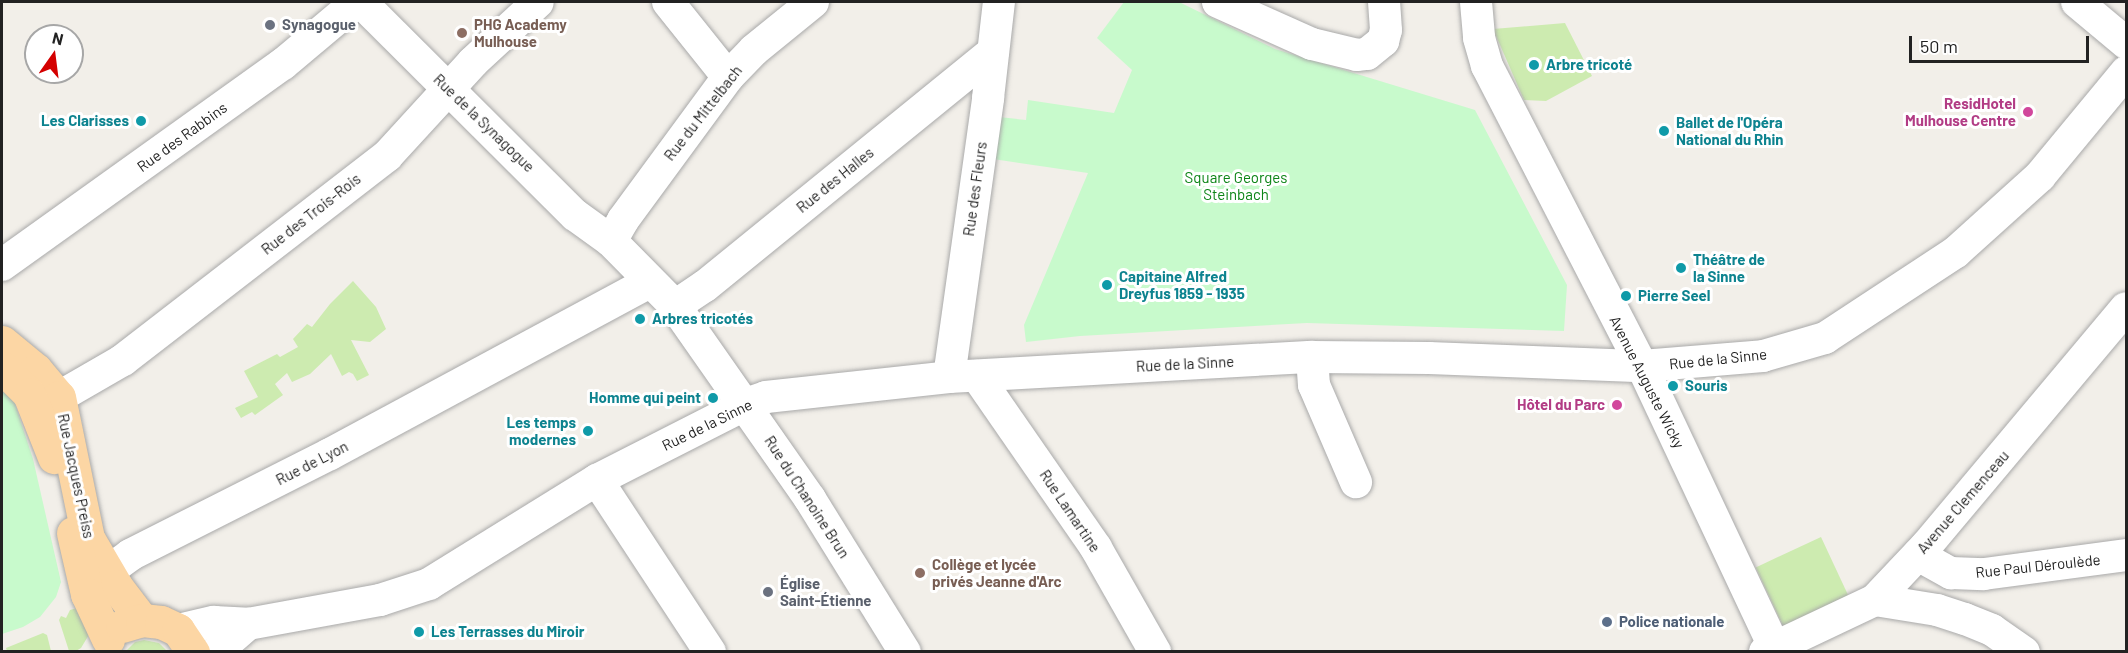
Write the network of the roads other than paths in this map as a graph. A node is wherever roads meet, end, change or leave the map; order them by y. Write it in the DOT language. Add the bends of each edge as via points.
graph roads {
  1 [pos="359,2"];
  2 [pos="538,2"];
  3 [pos="668,2"];
  4 [pos="813,2"];
  5 [pos="999,2"];
  6 [pos="1218,2"];
  7 [pos="1384,2"];
  8 [pos="1476,2"];
  9 [pos="2077,2"];
  10 [pos="2127,43"];
  11 [pos="993,52"];
  12 [pos="2127,72"];
  13 [pos="729,76"];
  14 [pos="959,80"];
  15 [pos="449,89"];
  16 [pos="988,98"];
  17 [pos="611,241"];
  18 [pos="2,265"];
  19 [pos="649,282"];
  20 [pos="675,306"];
  21 [pos="2127,308"];
  22 [pos="2,342"];
  23 [pos="1312,357"];
  24 [pos="1642,366"];
  25 [pos="2,368"];
  26 [pos="963,377"];
  27 [pos="59,397"];
  28 [pos="746,404"];
  29 [pos="597,480"];
  30 [pos="1356,482"];
  31 [pos="1918,555"];
  32 [pos="2127,555"];
  33 [pos="107,572"];
  34 [pos="1875,600"];
  35 [pos="142,620"];
  36 [pos="248,624"];
  37 [pos="186,641"];
  38 [pos="104,645"];
  39 [pos="1770,649"];
  40 [pos="216,651"];
  41 [pos="710,651"];
  42 [pos="905,651"];
  43 [pos="1155,651"];
  44 [pos="2025,651"];
  1 -- 15 [label="street, Rue de la Synagogue"];
  1 -- 18 [label="street, Rue des Rabbins" via="283,64"];
  2 -- 15 [label="street, Rue des Trois-Rois"];
  3 -- 13 [label="street"];
  4 -- 13 [label="street, Rue du Mittelbach"];
  5 -- 11 [label="street, Rue des Fleurs"];
  6 -- 7 [label="street" via="1312,44 1357,55 1367,54 1383,41"];
  8 -- 24 [label="street, Avenue Auguste Wicky" via="1479,38 1487,66"];
  9 -- 10 [label="street"];
  11 -- 14 [label="street, Rue des Halles"];
  11 -- 16 [label="street, Rue des Fleurs"];
  12 -- 24 [label="street, Rue de la Sinne" via="2040,176 1956,252 1825,338 1763,356"];
  13 -- 17 [label="street, Rue du Mittelbach"];
  14 -- 16 [label="street" via="977,83"];
  14 -- 20 [label="street, Rue des Halles" via="705,286"];
  15 -- 17 [label="street, Rue de la Synagogue" via="575,215"];
  15 -- 27 [label="street, Rue des Trois-Rois" via="387,156 123,360"];
  16 -- 26 [label="street, Rue des Fleurs"];
  17 -- 19 [label="street, Rue de la Synagogue"];
  19 -- 20 [label="street, Rue de la Synagogue"];
  19 -- 33 [label="street, Rue de Lyon" via="330,454 130,555"];
  20 -- 28 [label="street, Rue du Chanoine Brun"];
  21 -- 31 [label="street, Avenue Clemenceau"];
  22 -- 27 [label="main road, Rue Jacques Preiss" via="36,370"];
  23 -- 24 [label="street, Rue de la Sinne"];
  23 -- 26 [label="street, Rue de la Sinne"];
  23 -- 30 [label="street" via="1314,385"];
  24 -- 39 [label="street, Avenue Auguste Wicky"];
  25 -- 38 [label="main road, Rue Jacques Preiss" via="29,394 55,457 87,594"];
  26 -- 28 [label="street, Rue de la Sinne" via="789,393"];
  26 -- 43 [label="street, Rue Lamartine" via="1096,548"];
  27 -- 33 [label="main road, Rue Jacques Preiss" via="88,538"];
  28 -- 29 [label="street, Rue de la Sinne"];
  28 -- 42 [label="street, Rue du Chanoine Brun"];
  29 -- 36 [label="street, Rue de la Sinne" via="429,584 380,600"];
  29 -- 41 [label="street"];
  31 -- 32 [label="street, Rue Paul Déroulède" via="1951,573 1984,574"];
  31 -- 34 [label="street, Avenue Clemenceau"];
  33 -- 35 [label="main road, Rue Jacques Preiss"];
  34 -- 39 [label="street, Avenue Clemenceau"];
  34 -- 44 [label="street" via="1937,610 1965,619"];
  35 -- 37 [label="main road" via="161,622"];
  35 -- 38 [label="main road" via="123,626"];
  36 -- 37 [label="street, Rue de la Sinne" via="214,622"];
  36 -- 40 [label="street, Rue de la Sinne"];
}
